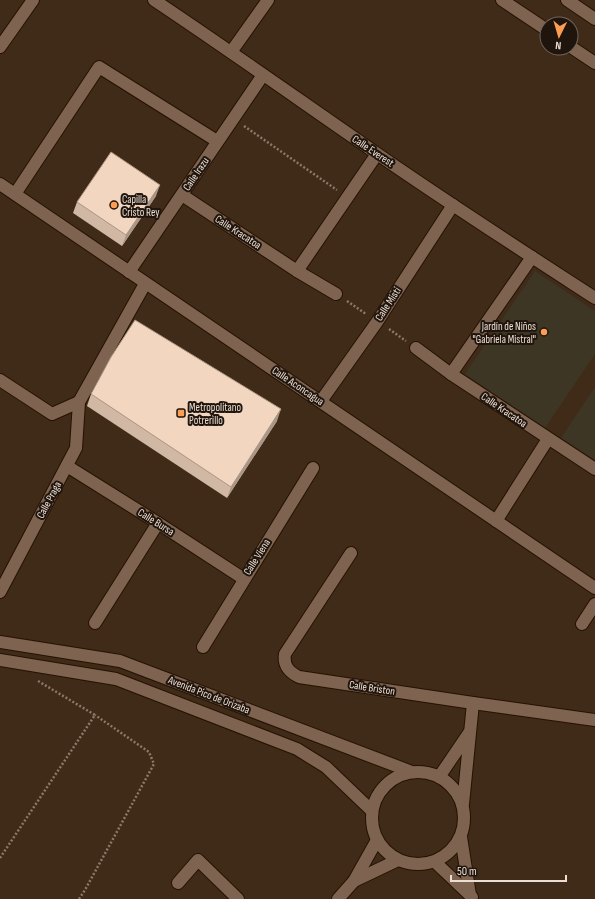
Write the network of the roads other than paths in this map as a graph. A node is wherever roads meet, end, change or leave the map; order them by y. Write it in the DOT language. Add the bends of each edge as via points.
graph roads {
  1 [pos="33,0"];
  2 [pos="154,0"];
  3 [pos="268,0"];
  4 [pos="502,0"];
  5 [pos="567,0"];
  6 [pos="595,19"];
  7 [pos="539,25"];
  8 [pos="0,47"];
  9 [pos="232,52"];
  10 [pos="579,52"];
  11 [pos="595,63"];
  12 [pos="263,75"];
  13 [pos="217,141"];
  14 [pos="377,154"];
  15 [pos="0,184"];
  16 [pos="15,194"];
  17 [pos="182,195"];
  18 [pos="453,205"];
  19 [pos="532,257"];
  20 [pos="297,271"];
  21 [pos="129,272"];
  22 [pos="145,284"];
  23 [pos="336,294"];
  24 [pos="595,298"];
  25 [pos="416,348"];
  26 [pos="451,374"];
  27 [pos="0,380"];
  28 [pos="321,401"];
  29 [pos="79,402"];
  30 [pos="548,439"];
  31 [pos="67,466"];
  32 [pos="312,468"];
  33 [pos="595,470"];
  34 [pos="496,521"];
  35 [pos="158,523"];
  36 [pos="351,553"];
  37 [pos="244,579"];
  38 [pos="595,588"];
  39 [pos="0,592"];
  40 [pos="595,604"];
  41 [pos="95,623"];
  42 [pos="582,624"];
  43 [pos="0,642"];
  44 [pos="203,647"];
  45 [pos="0,660"];
  46 [pos="473,703"];
  47 [pos="595,720"];
  48 [pos="470,732"];
  49 [pos="412,772"];
  50 [pos="439,777"];
  51 [pos="462,804"];
  52 [pos="372,811"];
  53 [pos="461,837"];
  54 [pos="377,840"];
  55 [pos="398,860"];
  56 [pos="435,862"];
  57 [pos="354,881"];
  58 [pos="178,883"];
  59 [pos="472,897"];
  60 [pos="238,899"];
  61 [pos="338,899"];
  1 -- 8 [label="street"];
  2 -- 9 [label="street, Calle Everest"];
  3 -- 9 [label="street"];
  4 -- 7 [label="street"];
  5 -- 6 [label="street"];
  9 -- 12 [label="street, Calle Everest"];
  10 -- 11 [label="street"];
  12 -- 13 [label="street, Calle Irazu"];
  12 -- 14 [label="street, Calle Everest"];
  13 -- 16 [label="street" via="99,67"];
  13 -- 17 [label="street, Calle Irazu"];
  14 -- 18 [label="street, Calle Everest"];
  14 -- 20 [label="street"];
  15 -- 16 [label="street, Calle Aconcagua"];
  16 -- 21 [label="street, Calle Aconcagua"];
  17 -- 20 [label="street, Calle Kracatoa"];
  17 -- 21 [label="street, Calle Irazu"];
  18 -- 19 [label="street, Calle Everest"];
  18 -- 28 [label="street, Calle Misti" via="377,322"];
  19 -- 24 [label="street, Calle Everest"];
  19 -- 26 [label="street"];
  20 -- 23 [label="street, Calle Kracatoa"];
  21 -- 22 [label="street, Calle Aconcagua"];
  22 -- 28 [label="street, Calle Aconcagua"];
  22 -- 29 [label="street"];
  25 -- 26 [label="street, Calle Kracatoa"];
  26 -- 30 [label="street, Calle Kracatoa"];
  27 -- 29 [label="street" via="52,414"];
  28 -- 34 [label="street, Calle Aconcagua"];
  29 -- 31 [label="street, Calle Praga" via="76,448"];
  30 -- 33 [label="street, Calle Kracatoa"];
  30 -- 34 [label="street"];
  31 -- 35 [label="street, Calle Bursa"];
  31 -- 39 [label="street, Calle Praga"];
  32 -- 37 [label="street, Calle Viena"];
  34 -- 38 [label="street, Calle Aconcagua"];
  35 -- 37 [label="street, Calle Bursa"];
  35 -- 41 [label="street"];
  36 -- 46 [label="street, Calle Briston" via="285,654 286,667 299,677"];
  37 -- 44 [label="street, Calle Viena"];
  40 -- 42 [label="street"];
  43 -- 49 [label="street, Avenida Pico de Orizaba" via="120,662"];
  45 -- 52 [label="street, Avenida Pico de Orizaba" via="116,679 297,749 326,768"];
  46 -- 47 [label="street, Calle Briston"];
  46 -- 48 [label="street"];
  48 -- 50 [label="street"];
  48 -- 51 [label="street"];
  49 -- 50 [label="street"];
  49 -- 52 [label="street" via="397,777 386,785 377,797"];
  50 -- 51 [label="street" via="454,788"];
  51 -- 53 [label="street" via="465,820"];
  52 -- 54 [label="street" via="372,825"];
  53 -- 56 [label="street" via="450,852"];
  53 -- 59 [label="street"];
  54 -- 55 [label="street" via="386,852"];
  54 -- 57 [label="street"];
  55 -- 56 [label="street" via="417,865"];
  55 -- 57 [label="street"];
  56 -- 59 [label="street"];
  57 -- 61 [label="street"];
  58 -- 60 [label="street" via="198,860"];
}
